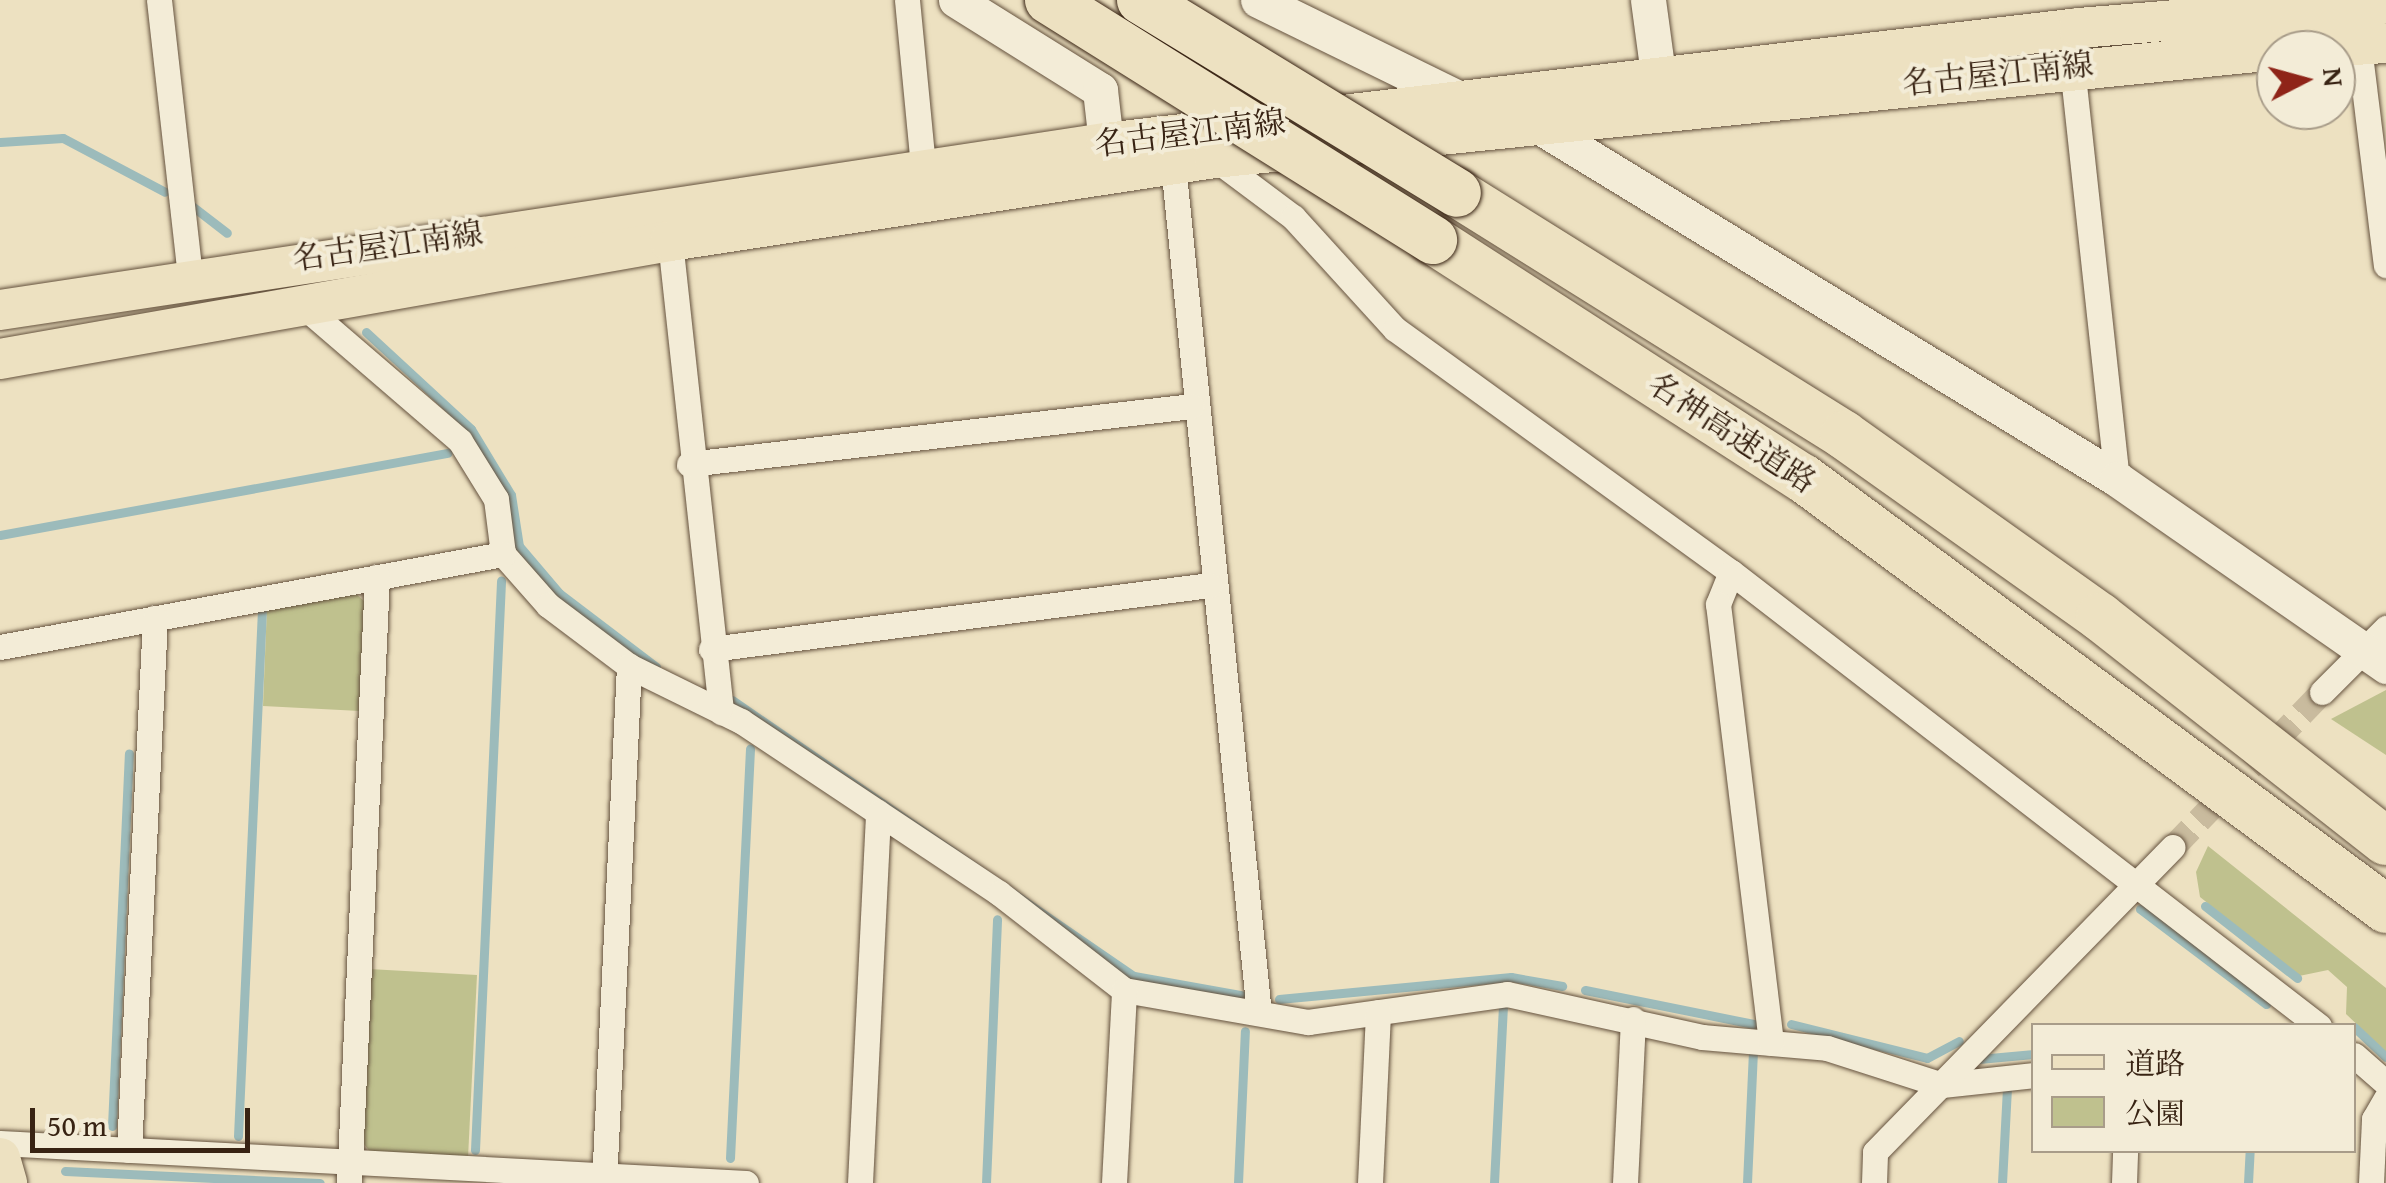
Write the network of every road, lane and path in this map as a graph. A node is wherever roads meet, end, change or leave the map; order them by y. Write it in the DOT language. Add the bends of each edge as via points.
graph roads {
  1 [pos="159,0"];
  2 [pos="907,0"];
  3 [pos="956,0"];
  4 [pos="1049,0"];
  5 [pos="1141,0"];
  6 [pos="1258,0"];
  7 [pos="1648,0"];
  8 [pos="2368,19"];
  9 [pos="2336,30"];
  10 [pos="2077,31"];
  11 [pos="2256,48"];
  12 [pos="1658,74"];
  13 [pos="1455,99"];
  14 [pos="1546,126"];
  15 [pos="1106,143"];
  16 [pos="1214,158"];
  17 [pos="1173,164"];
  18 [pos="923,167"];
  19 [pos="670,240"];
  20 [pos="2386,264"];
  21 [pos="190,275"];
  22 [pos="302,305"];
  23 [pos="0,310"];
  24 [pos="0,359"];
  25 [pos="1192,406"];
  26 [pos="690,464"];
  27 [pos="2117,479"];
  28 [pos="503,554"];
  29 [pos="1731,572"];
  30 [pos="377,577"];
  31 [pos="1210,585"];
  32 [pos="154,618"];
  33 [pos="0,647"];
  34 [pos="2379,648"];
  35 [pos="711,649"];
  36 [pos="628,666"];
  37 [pos="2322,692"];
  38 [pos="722,712"];
  39 [pos="878,812"];
  40 [pos="2386,841"];
  41 [pos="2173,847"];
  42 [pos="2138,879"];
  43 [pos="2386,909"];
  44 [pos="1124,990"];
  45 [pos="1378,1012"];
  46 [pos="1259,1013"];
  47 [pos="1633,1019"];
  48 [pos="2315,1023"];
  49 [pos="1772,1043"];
  50 [pos="2356,1057"];
  51 [pos="2031,1075"];
  52 [pos="2386,1084"];
  53 [pos="1942,1086"];
  54 [pos="2386,1098"];
  55 [pos="0,1144"];
  56 [pos="129,1150"];
  57 [pos="2125,1153"];
  58 [pos="0,1158"];
  59 [pos="350,1172"];
  60 [pos="604,1179"];
  61 [pos="7,1183"];
  62 [pos="746,1183"];
  63 [pos="860,1183"];
  64 [pos="1114,1183"];
  65 [pos="1370,1183"];
  66 [pos="1625,1183"];
  67 [pos="1874,1183"];
  68 [pos="2124,1183"];
  69 [pos="2370,1183"];
  1 -- 21 [label="street"];
  2 -- 18 [label="street"];
  3 -- 15 [label="street" via="1100,90"];
  4 -- 43 [label="highway, 名神高速道路, bridge" via="1803,478"];
  5 -- 40 [label="highway, 名神高速道路, bridge" via="1844,435 2100,617"];
  6 -- 13 [label="street"];
  7 -- 12 [label="street"];
  8 -- 9 [label="main road, 名古屋江南線"];
  8 -- 10 [label="main road, 名古屋江南線"];
  8 -- 20 [label="street"];
  10 -- 11 [label="main road, 名古屋江南線"];
  10 -- 12 [label="main road, 名古屋江南線"];
  10 -- 14 [label="main road, 名古屋江南線"];
  10 -- 27 [label="street"];
  12 -- 13 [label="main road, 名古屋江南線"];
  13 -- 14 [label="street"];
  13 -- 15 [label="main road, 名古屋江南線"];
  14 -- 16 [label="main road, 名古屋江南線"];
  14 -- 27 [label="street"];
  15 -- 18 [label="main road, 名古屋江南線"];
  16 -- 17 [label="main road, 名古屋江南線"];
  16 -- 29 [label="street" via="1292,217 1395,330"];
  17 -- 19 [label="main road, 名古屋江南線"];
  17 -- 25 [label="street"];
  18 -- 21 [label="main road, 名古屋江南線"];
  19 -- 22 [label="main road, 名古屋江南線"];
  19 -- 26 [label="street"];
  21 -- 23 [label="main road, 名古屋江南線"];
  22 -- 24 [label="main road, 名古屋江南線"];
  22 -- 28 [label="street" via="460,440 496,499"];
  25 -- 26 [label="street"];
  25 -- 31 [label="street"];
  26 -- 35 [label="street"];
  27 -- 34 [label="street"];
  28 -- 30 [label="street"];
  28 -- 36 [label="street" via="548,605"];
  29 -- 42 [label="street"];
  29 -- 49 [label="street" via="1718,604"];
  30 -- 32 [label="street"];
  30 -- 59 [label="street"];
  31 -- 35 [label="street"];
  31 -- 46 [label="street"];
  32 -- 33 [label="street"];
  32 -- 56 [label="street"];
  34 -- 37 [label="street"];
  35 -- 38 [label="street"];
  36 -- 38 [label="street"];
  36 -- 60 [label="street"];
  38 -- 39 [label="street"];
  39 -- 44 [label="street"];
  39 -- 63 [label="street"];
  41 -- 42 [label="street"];
  42 -- 48 [label="street"];
  42 -- 53 [label="street"];
  44 -- 46 [label="street"];
  44 -- 64 [label="street"];
  45 -- 46 [label="street" via="1308,1022"];
  45 -- 47 [label="street" via="1507,994"];
  45 -- 65 [label="street"];
  47 -- 49 [label="street"];
  47 -- 66 [label="street"];
  49 -- 53 [label="street" via="1827,1048"];
  50 -- 52 [label="street"];
  51 -- 53 [label="street"];
  53 -- 67 [label="street" via="1876,1152"];
  54 -- 69 [label="street" via="2374,1119"];
  55 -- 56 [label="street"];
  56 -- 59 [label="street"];
  57 -- 68 [label="street"];
  58 -- 61 [label="main road"];
  59 -- 60 [label="street"];
  60 -- 62 [label="street"];
}
